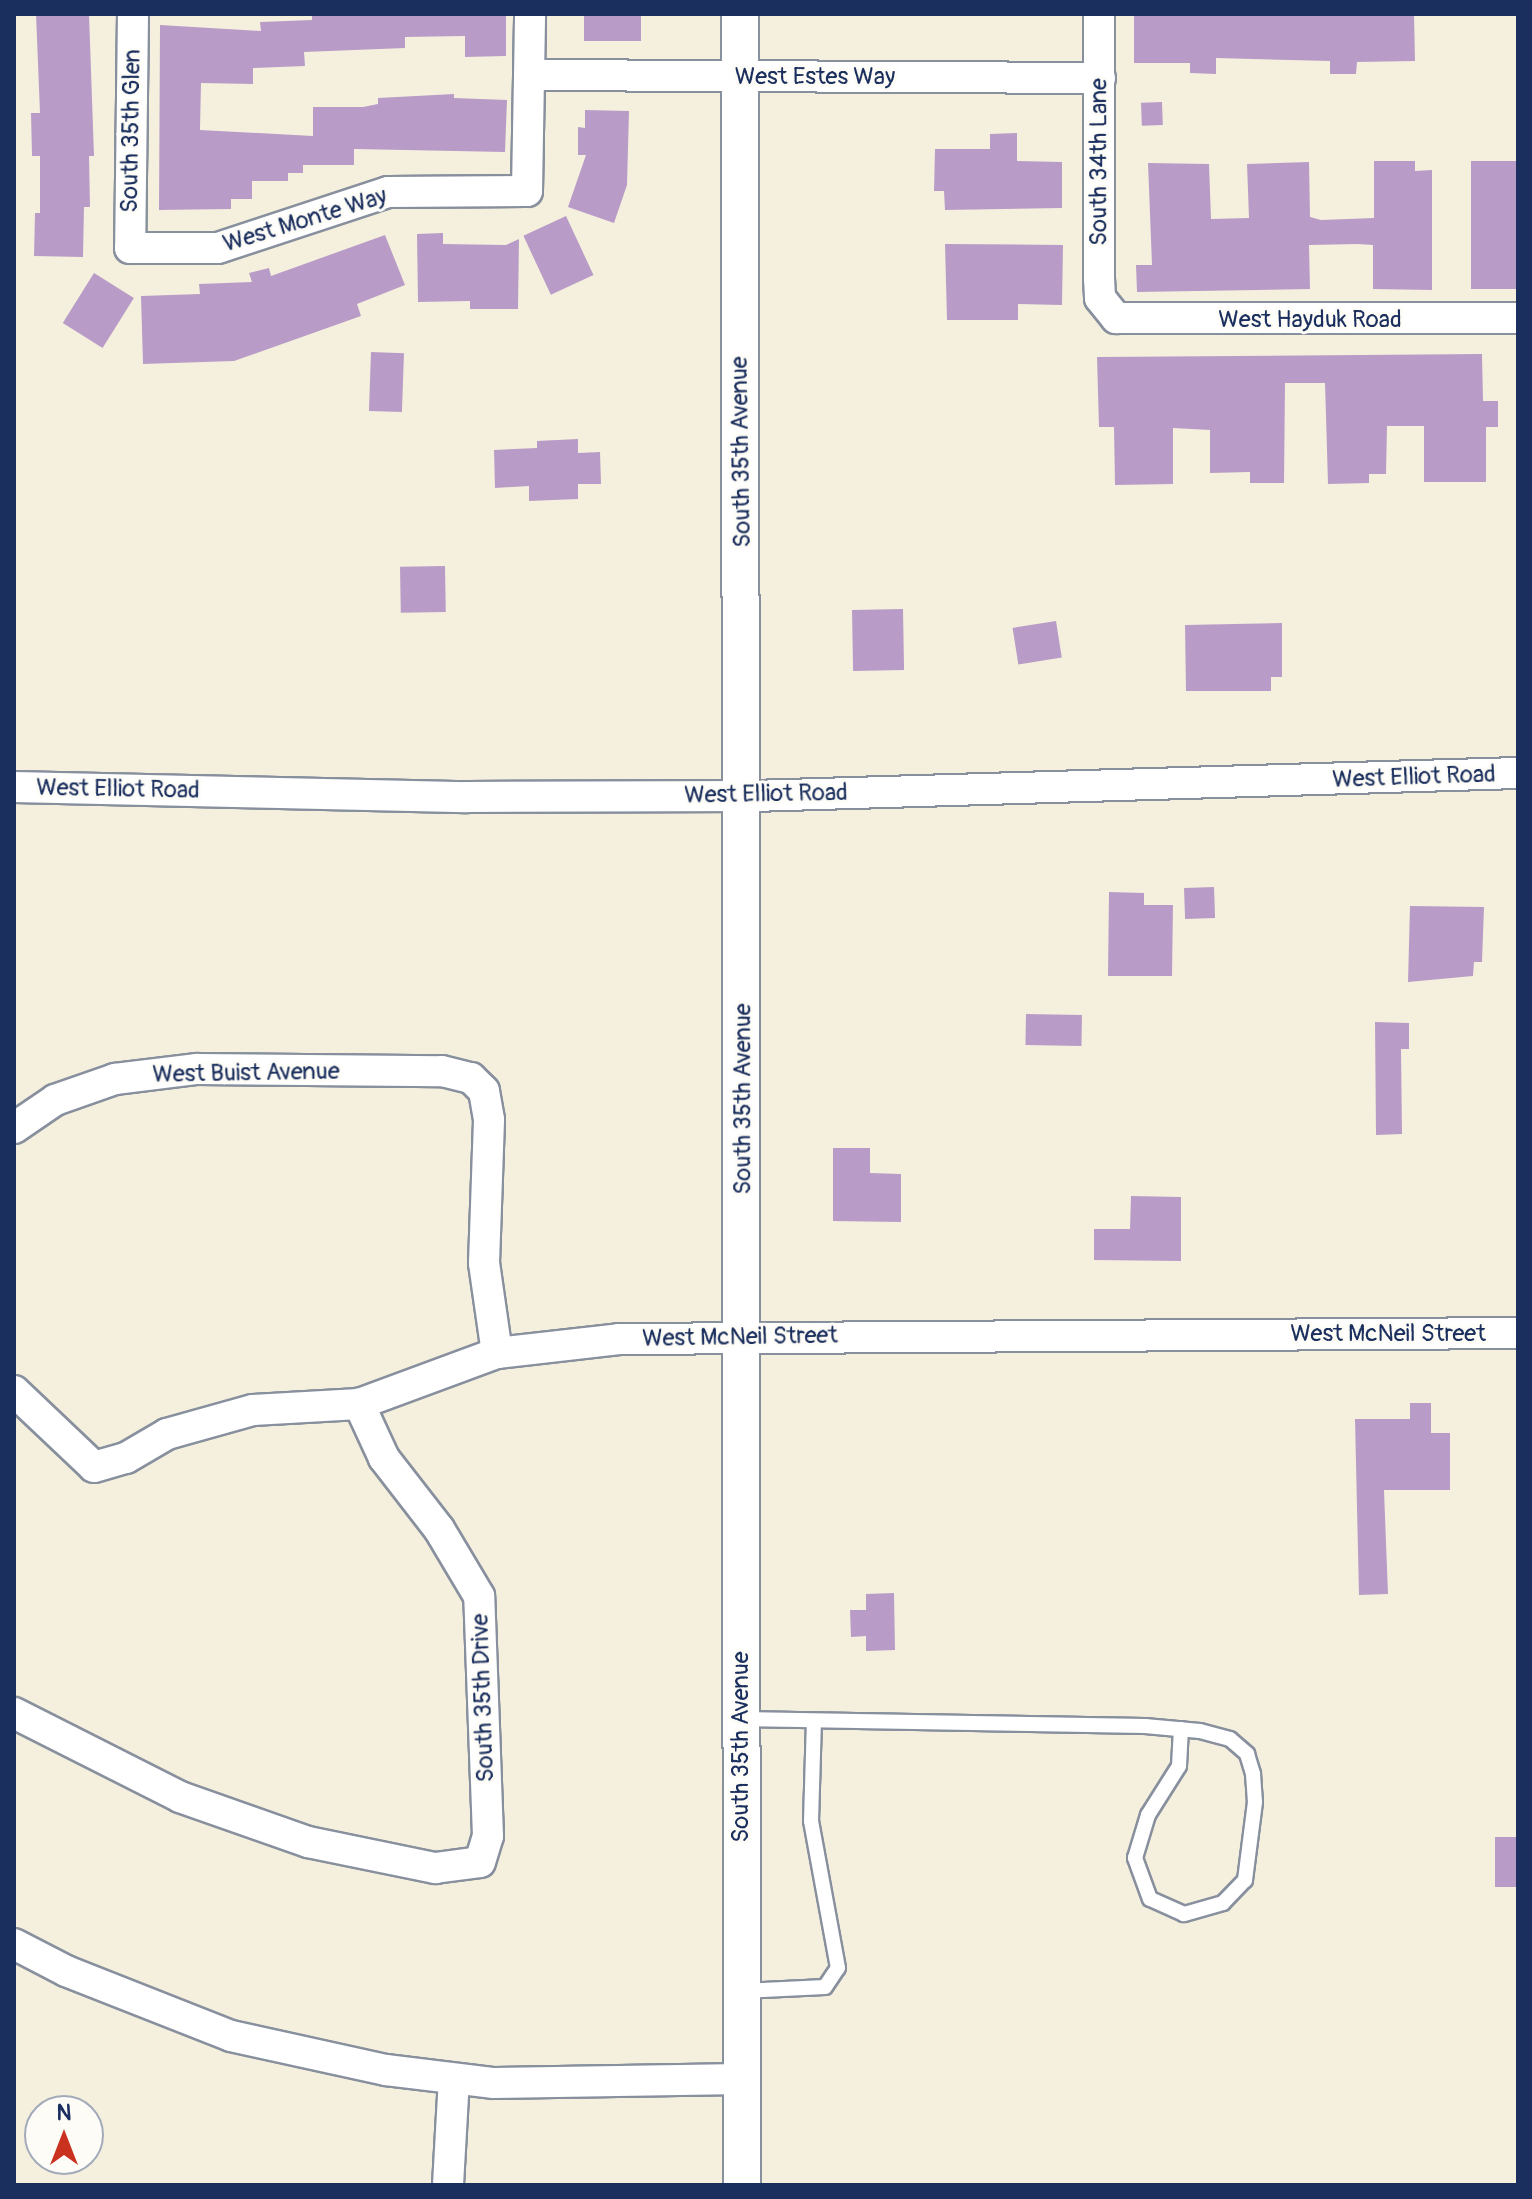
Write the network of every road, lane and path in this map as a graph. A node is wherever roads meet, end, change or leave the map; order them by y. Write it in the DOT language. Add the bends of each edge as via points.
graph roads {
  1 [pos="133,14"];
  2 [pos="530,14"];
  3 [pos="740,14"];
  4 [pos="1099,14"];
  5 [pos="529,75"];
  6 [pos="740,76"];
  7 [pos="1100,78"];
  8 [pos="130,248"];
  9 [pos="1106,309"];
  10 [pos="1518,318"];
  11 [pos="1518,773"];
  12 [pos="14,787"];
  13 [pos="745,796"];
  14 [pos="14,1128"];
  15 [pos="1518,1333"];
  16 [pos="741,1336"];
  17 [pos="497,1353"];
  18 [pos="14,1391"];
  19 [pos="359,1404"];
  20 [pos="14,1713"];
  21 [pos="740,1719"];
  22 [pos="814,1721"];
  23 [pos="1181,1729"];
  24 [pos="18,1956"];
  25 [pos="741,1991"];
  26 [pos="454,2079"];
  27 [pos="742,2079"];
  28 [pos="448,2185"];
  29 [pos="742,2185"];
  1 -- 8 [label="street, South 35th Glen"];
  2 -- 5 [label="street"];
  3 -- 6 [label="street, South 35th Avenue"];
  4 -- 7 [label="street, South 34th Lane"];
  5 -- 6 [label="street, West Estes Way"];
  5 -- 8 [label="street, West Monte Way" via="527,191 388,192 218,248"];
  6 -- 7 [label="street, West Estes Way"];
  6 -- 13 [label="street, South 35th Avenue"];
  7 -- 9 [label="street, South 34th Lane" via="1098,266"];
  9 -- 10 [label="street, West Hayduk Road" via="1132,320"];
  11 -- 13 [label="street, West Elliot Road"];
  12 -- 13 [label="street, West Elliot Road" via="467,797"];
  13 -- 16 [label="street, South 35th Avenue"];
  14 -- 17 [label="street, West Buist Avenue" via="55,1100 115,1079 197,1069 442,1071 471,1078 484,1091 489,1120 484,1263"];
  15 -- 16 [label="street, West McNeil Street"];
  16 -- 17 [label="street, West McNeil Street" via="619,1339"];
  16 -- 21 [label="street, South 35th Avenue"];
  17 -- 19 [label="street, West McNeil Street"];
  18 -- 19 [label="street, West McNeil Street" via="94,1467 126,1458 167,1434 253,1410"];
  19 -- 20 [label="street, South 35th Drive" via="384,1458 439,1529 479,1596 488,1836 480,1862 435,1868 308,1842 180,1797"];
  21 -- 22 [label="lane"];
  21 -- 25 [label="street, South 35th Avenue"];
  22 -- 23 [label="lane"];
  22 -- 25 [label="lane" via="811,1821 838,1968 825,1987"];
  23 -- 23 [label="lane" via="1230,1739 1247,1754 1255,1802 1245,1880 1223,1903 1184,1914 1150,1899 1135,1858 1148,1815 1179,1766"];
  24 -- 26 [label="street" via="231,2036 386,2070"];
  25 -- 27 [label="street, South 35th Avenue"];
  26 -- 27 [label="street"];
  26 -- 28 [label="street"];
  27 -- 29 [label="street, South 35th Avenue"];
}
